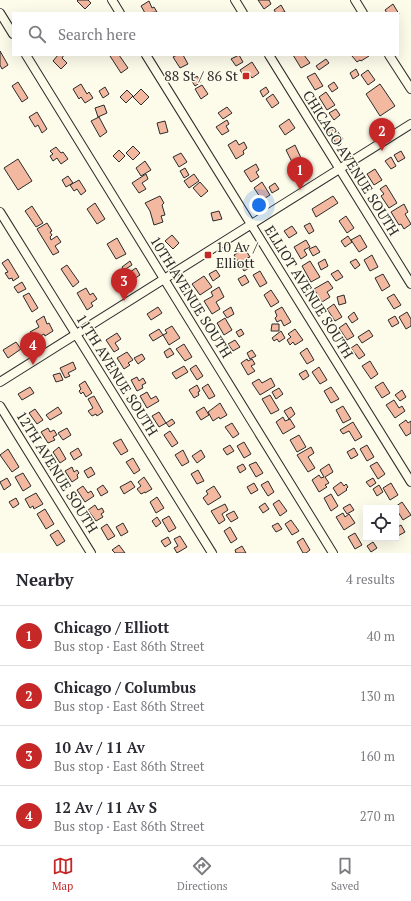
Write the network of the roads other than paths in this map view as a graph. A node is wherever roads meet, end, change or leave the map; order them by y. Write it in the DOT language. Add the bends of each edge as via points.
graph roads {
  1 [pos="112,0"];
  2 [pos="235,0"];
  3 [pos="355,0"];
  4 [pos="119,12"];
  5 [pos="242,12"];
  6 [pos="362,12"];
  7 [pos="0,13"];
  8 [pos="12,32"];
  9 [pos="27,56"];
  10 [pos="147,56"];
  11 [pos="270,56"];
  12 [pos="391,56"];
  13 [pos="411,89"];
  14 [pos="411,124"];
  15 [pos="340,168"];
  16 [pos="0,212"];
  17 [pos="252,224"];
  18 [pos="164,279"];
  19 [pos="411,284"];
  20 [pos="76,334"];
  21 [pos="0,382"];
  22 [pos="0,406"];
  23 [pos="411,482"];
  24 [pos="92,553"];
  25 [pos="212,553"];
  26 [pos="333,553"];
  1 -- 4 [label="street"];
  2 -- 5 [label="street"];
  3 -- 6 [label="street"];
  7 -- 8 [label="street"];
  9 -- 18 [label="street, 10TH AVENUE SOUTH"];
  10 -- 17 [label="street, ELLIOT AVENUE SOUTH"];
  11 -- 15 [label="street, CHICAGO AVENUE SOUTH"];
  12 -- 13 [label="street"];
  14 -- 15 [label="street"];
  15 -- 17 [label="street"];
  15 -- 19 [label="street, CHICAGO AVENUE SOUTH"];
  16 -- 20 [label="street, 11TH AVENUE SOUTH"];
  17 -- 18 [label="street"];
  17 -- 23 [label="street, ELLIOT AVENUE SOUTH"];
  18 -- 20 [label="street"];
  18 -- 26 [label="street, 10TH AVENUE SOUTH"];
  20 -- 21 [label="street"];
  20 -- 25 [label="street, 11TH AVENUE SOUTH"];
  22 -- 24 [label="street, 12TH AVENUE SOUTH"];
}
